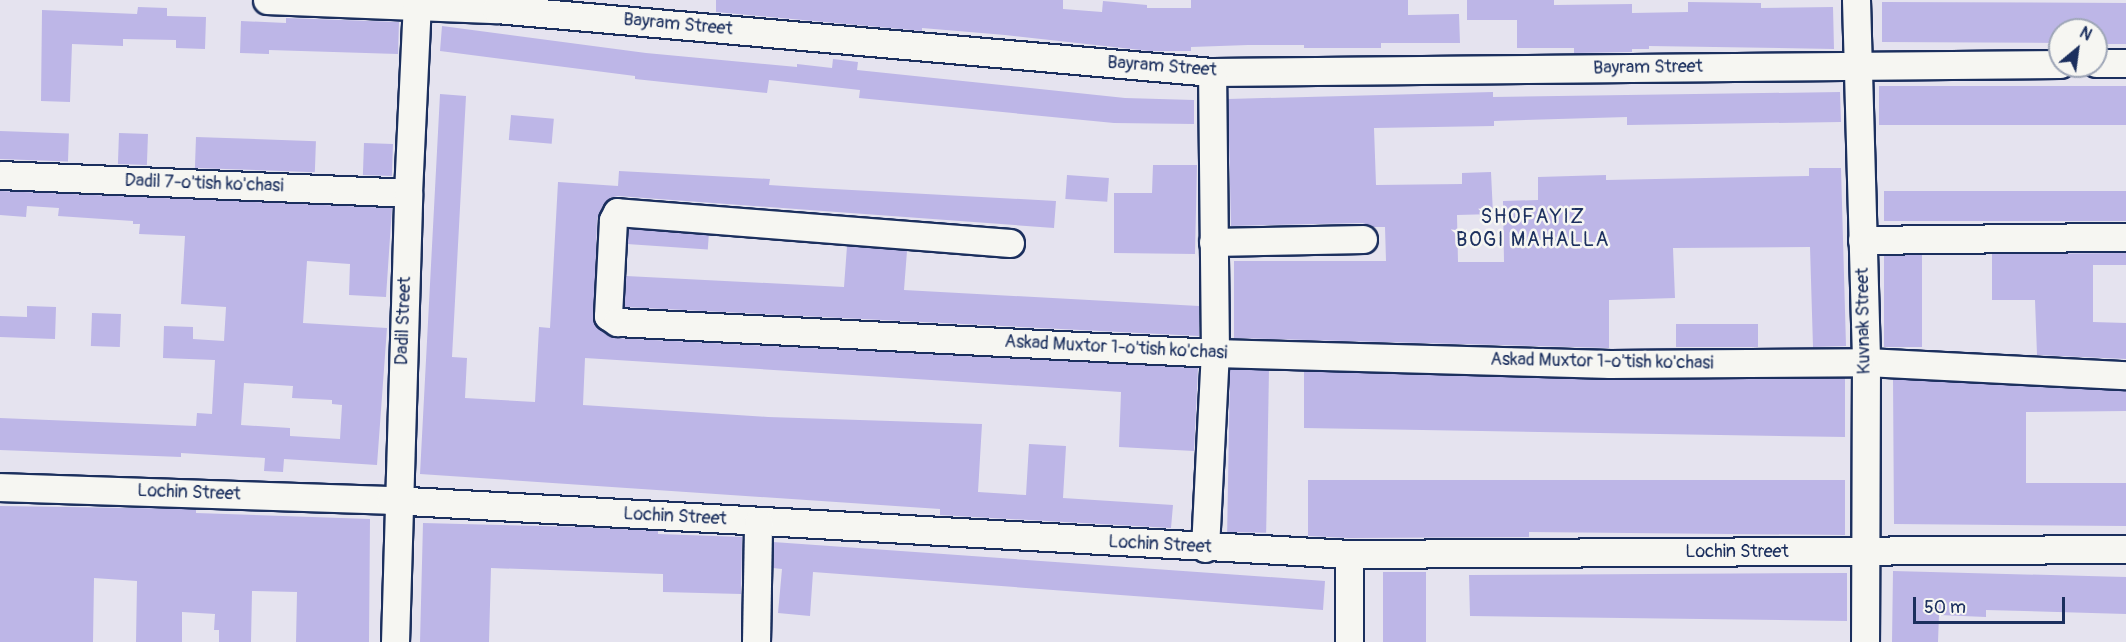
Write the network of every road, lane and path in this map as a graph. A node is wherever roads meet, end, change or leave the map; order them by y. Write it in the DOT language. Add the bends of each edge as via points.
graph roads {
  1 [pos="267,0"];
  2 [pos="1856,0"];
  3 [pos="417,3"];
  4 [pos="2108,63"];
  5 [pos="2126,63"];
  6 [pos="2048,64"];
  7 [pos="1856,66"];
  8 [pos="1212,72"];
  9 [pos="0,175"];
  10 [pos="408,193"];
  11 [pos="2126,237"];
  12 [pos="1363,239"];
  13 [pos="1862,240"];
  14 [pos="1213,242"];
  15 [pos="1010,243"];
  16 [pos="1215,353"];
  17 [pos="1866,362"];
  18 [pos="2126,375"];
  19 [pos="0,487"];
  20 [pos="398,501"];
  21 [pos="758,522"];
  22 [pos="1205,548"];
  23 [pos="2126,549"];
  24 [pos="1865,551"];
  25 [pos="1349,554"];
  26 [pos="395,642"];
  27 [pos="756,642"];
  28 [pos="1349,642"];
  29 [pos="1865,642"];
  1 -- 3 [label="street, Bayram Street"];
  2 -- 7 [label="street, Kuvnаk Street"];
  3 -- 8 [label="street, Bayram Street"];
  3 -- 10 [label="street, Dadil Street"];
  4 -- 5 [label="street"];
  6 -- 7 [label="street, Bayram Street"];
  7 -- 8 [label="street, Bayram Street"];
  7 -- 13 [label="street, Kuvnаk Street"];
  8 -- 14 [label="street"];
  9 -- 10 [label="street, Dadil 7-o'tish ko'chasi"];
  10 -- 20 [label="street, Dadil Street"];
  11 -- 13 [label="street"];
  12 -- 14 [label="street"];
  13 -- 17 [label="street, Kuvnаk Street"];
  14 -- 16 [label="street"];
  15 -- 16 [label="street, Askad Muxtor 1-o'tish ko'chasi" via="617,212 613,220 608,316 617,322"];
  16 -- 17 [label="street, Askad Muxtor 1-o'tish ko'chasi" via="1610,364"];
  16 -- 22 [label="street"];
  17 -- 18 [label="street, Askad Muxtor 1-o'tish ko'chasi"];
  17 -- 24 [label="street, Kuvnаk Street"];
  19 -- 20 [label="street, Lochin Street"];
  20 -- 21 [label="street, Lochin Street"];
  20 -- 26 [label="street, Dadil Street"];
  21 -- 22 [label="street, Lochin Street"];
  21 -- 27 [label="street"];
  22 -- 25 [label="street, Lochin Street"];
  23 -- 24 [label="street, Lochin Street"];
  24 -- 25 [label="street, Lochin Street"];
  24 -- 29 [label="street, Kuvnаk Street"];
  25 -- 28 [label="street"];
}
